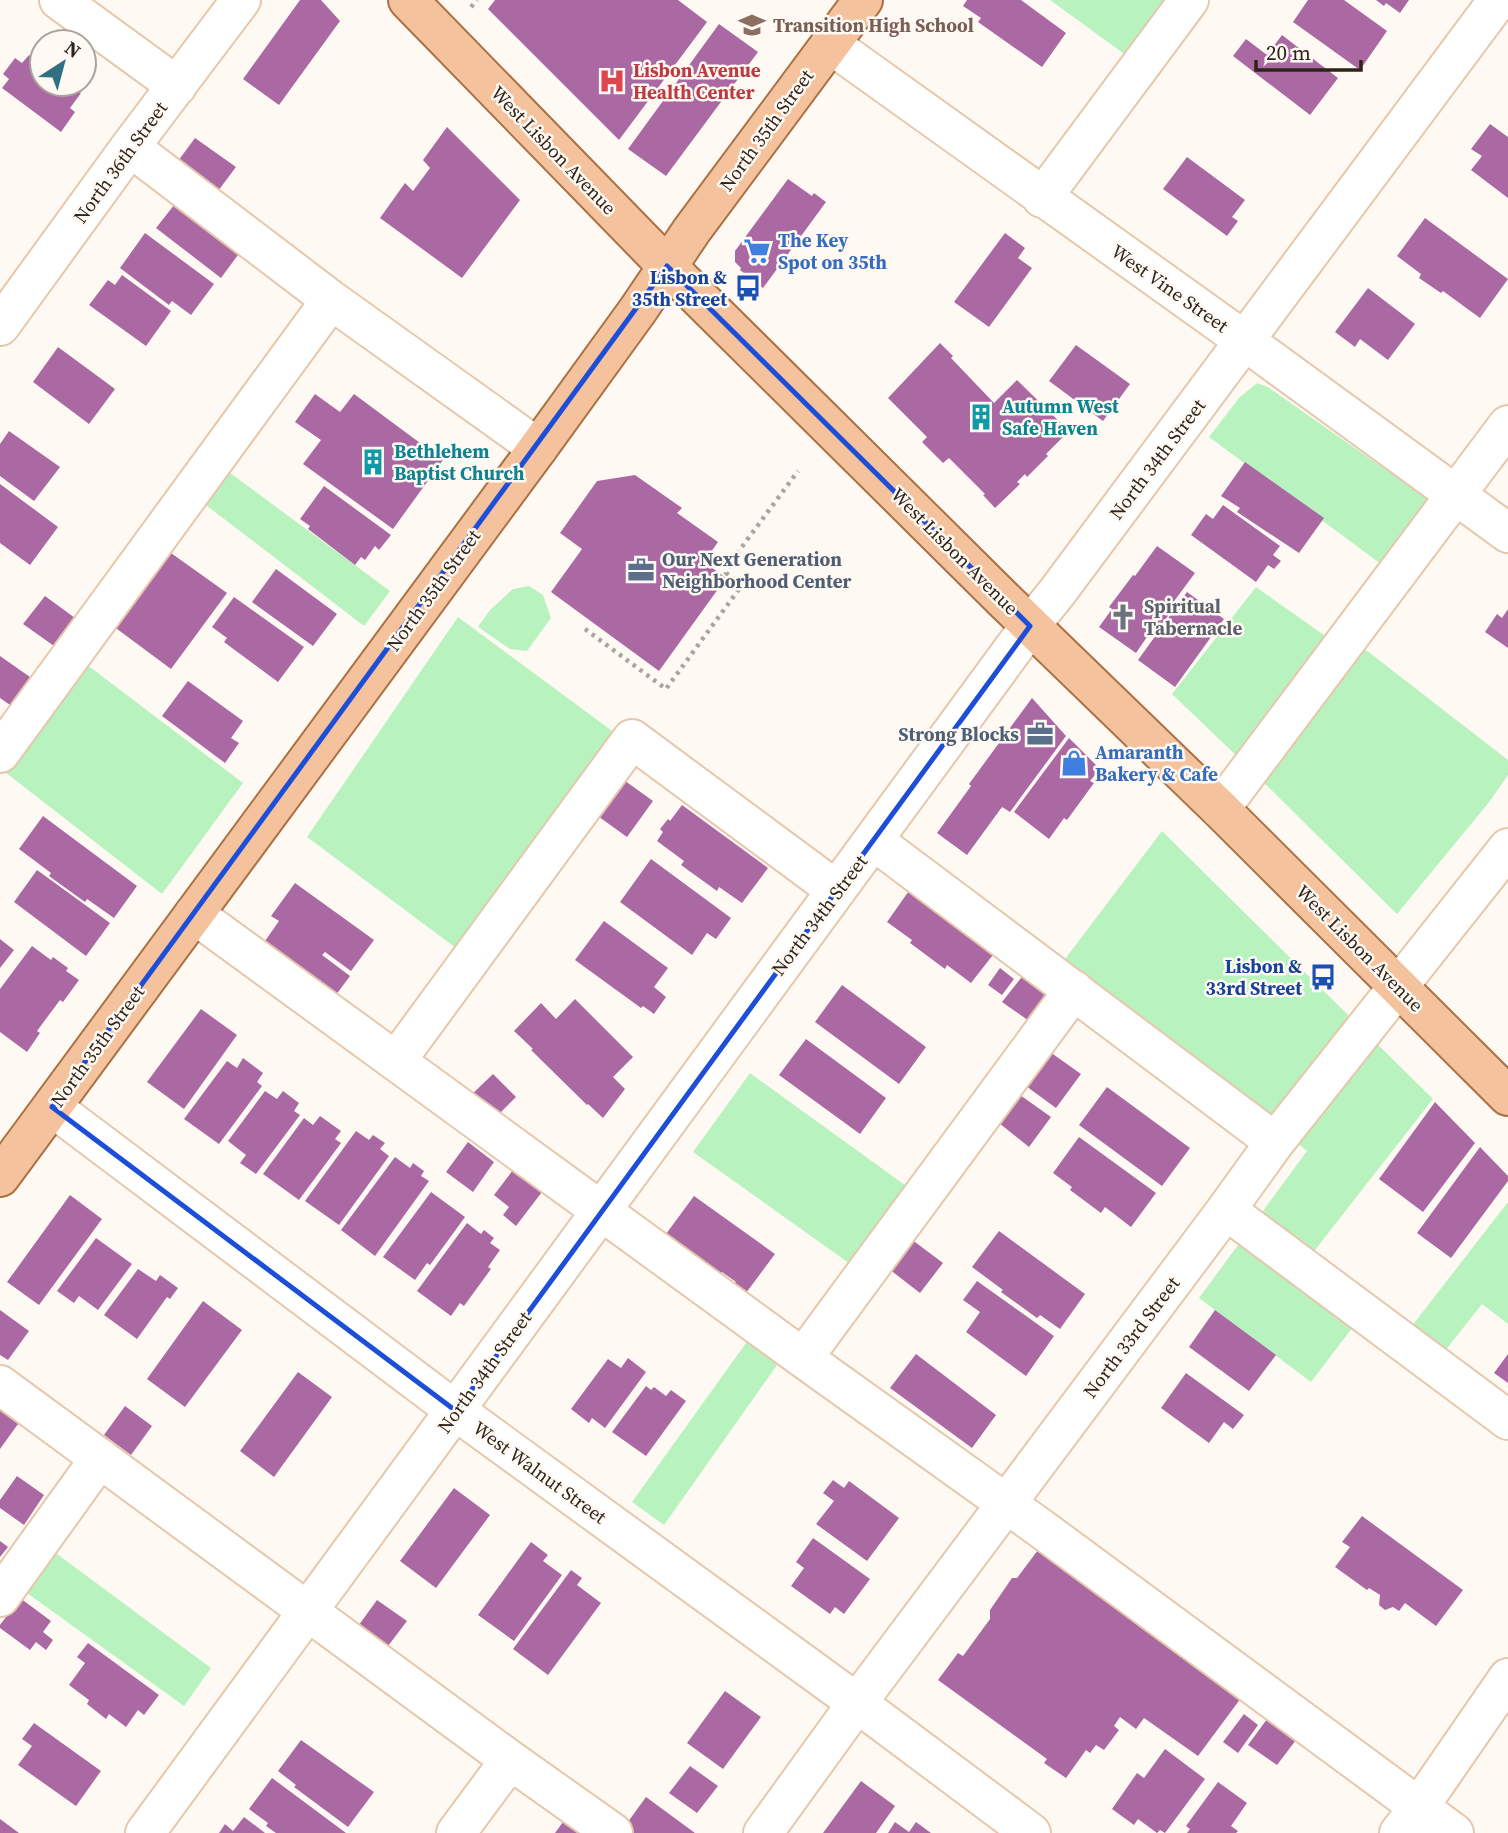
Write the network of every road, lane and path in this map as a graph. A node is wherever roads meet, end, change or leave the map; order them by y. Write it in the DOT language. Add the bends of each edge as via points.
graph roads {
  1 [pos="59,0"];
  2 [pos="241,0"];
  3 [pos="408,0"];
  4 [pos="477,0"];
  5 [pos="863,0"];
  6 [pos="1189,0"];
  7 [pos="1498,0"];
  8 [pos="471,7"];
  9 [pos="830,44"];
  10 [pos="177,86"];
  11 [pos="130,147"];
  12 [pos="1042,198"];
  13 [pos="667,266"];
  14 [pos="331,300"];
  15 [pos="0,326"];
  16 [pos="1245,341"];
  17 [pos="1508,425"];
  18 [pos="538,448"];
  19 [pos="797,471"];
  20 [pos="1456,495"];
  21 [pos="1508,533"];
  22 [pos="1030,626"];
  23 [pos="584,629"];
  24 [pos="0,753"];
  25 [pos="1220,809"];
  26 [pos="874,841"];
  27 [pos="1508,848"];
  28 [pos="836,890"];
  29 [pos="194,914"];
  30 [pos="1398,986"];
  31 [pos="1074,990"];
  32 [pos="396,1061"];
  33 [pos="1508,1096"];
  34 [pos="52,1107"];
  35 [pos="1275,1142"];
  36 [pos="0,1177"];
  37 [pos="1226,1210"];
  38 [pos="602,1211"];
  39 [pos="803,1358"];
  40 [pos="0,1385"];
  41 [pos="456,1411"];
  42 [pos="1508,1420"];
  43 [pos="100,1458"];
  44 [pos="1006,1503"];
  45 [pos="0,1597"];
  46 [pos="308,1612"];
  47 [pos="1508,1678"];
  48 [pos="857,1703"];
  49 [pos="510,1760"];
  50 [pos="1409,1820"];
  51 [pos="145,1833"];
  52 [pos="456,1833"];
  53 [pos="613,1833"];
  54 [pos="763,1833"];
  55 [pos="1031,1833"];
  56 [pos="1454,1833"];
  1 -- 10 [label="street"];
  2 -- 10 [label="street, North 36th Street"];
  3 -- 13 [label="main road, West Lisbon Avenue"];
  4 -- 8 [label="path"];
  5 -- 9 [label="main road, North 35th Street"];
  6 -- 12 [label="street"];
  7 -- 16 [label="street, North 34th Street"];
  9 -- 12 [label="street, West Vine Street"];
  9 -- 13 [label="main road, North 35th Street"];
  10 -- 11 [label="street, North 36th Street"];
  11 -- 14 [label="street"];
  11 -- 15 [label="street, North 36th Street"];
  12 -- 16 [label="street, West Vine Street"];
  13 -- 18 [label="main road, North 35th Street"];
  13 -- 22 [label="main road, West Lisbon Avenue"];
  14 -- 18 [label="street"];
  14 -- 24 [label="street"];
  16 -- 20 [label="street, West Vine Street"];
  16 -- 22 [label="street, North 34th Street"];
  17 -- 20 [label="street"];
  18 -- 29 [label="main road, North 35th Street"];
  19 -- 23 [label="path" via="730,563 726,573 742,585 666,689"];
  20 -- 21 [label="street, West Vine Street"];
  20 -- 25 [label="street"];
  22 -- 25 [label="main road, West Lisbon Avenue"];
  22 -- 26 [label="street, North 34th Street"];
  25 -- 30 [label="main road, West Lisbon Avenue"];
  26 -- 28 [label="street, North 34th Street"];
  26 -- 31 [label="street"];
  27 -- 30 [label="street, North 33rd Street"];
  28 -- 32 [label="street" via="632,739"];
  28 -- 38 [label="street, North 34th Street"];
  29 -- 32 [label="street"];
  29 -- 34 [label="main road, North 35th Street"];
  30 -- 33 [label="main road, West Lisbon Avenue"];
  30 -- 35 [label="street, North 33rd Street"];
  31 -- 35 [label="street"];
  31 -- 39 [label="street"];
  32 -- 38 [label="street"];
  34 -- 36 [label="main road, North 35th Street"];
  34 -- 41 [label="street, West Walnut Street"];
  35 -- 37 [label="street, North 33rd Street"];
  37 -- 42 [label="street"];
  37 -- 44 [label="street, North 33rd Street"];
  38 -- 39 [label="street"];
  38 -- 41 [label="street, North 34th Street"];
  39 -- 44 [label="street"];
  40 -- 43 [label="street"];
  41 -- 46 [label="street, North 34th Street"];
  41 -- 48 [label="street, West Walnut Street"];
  43 -- 45 [label="street"];
  43 -- 46 [label="street"];
  44 -- 48 [label="street, North 33rd Street"];
  44 -- 50 [label="street"];
  46 -- 49 [label="street"];
  46 -- 51 [label="street, North 34th Street"];
  47 -- 50 [label="street"];
  48 -- 54 [label="street, North 33rd Street"];
  48 -- 55 [label="street, West Walnut Street"];
  49 -- 52 [label="street"];
  49 -- 53 [label="street"];
  50 -- 56 [label="street"];
}
